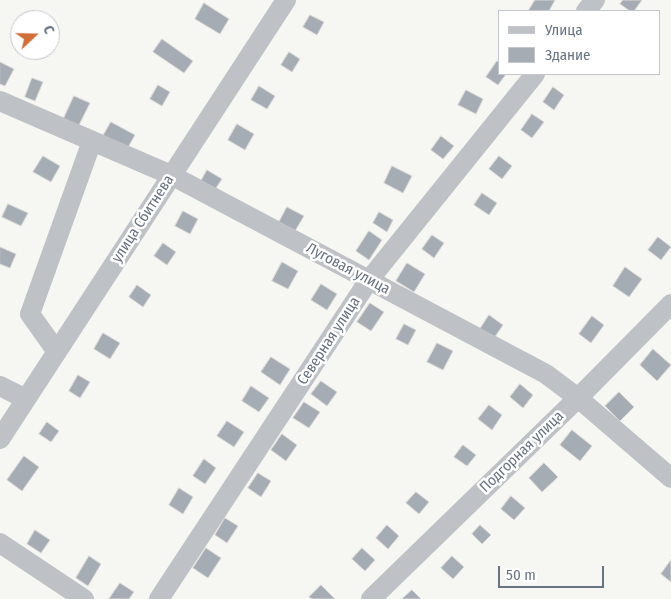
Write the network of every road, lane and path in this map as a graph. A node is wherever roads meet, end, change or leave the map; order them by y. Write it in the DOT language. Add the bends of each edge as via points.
graph roads {
  1 [pos="286,0"];
  2 [pos="595,0"];
  3 [pos="587,10"];
  4 [pos="534,75"];
  5 [pos="0,101"];
  6 [pos="92,141"];
  7 [pos="171,175"];
  8 [pos="369,280"];
  9 [pos="671,304"];
  10 [pos="57,352"];
  11 [pos="0,386"];
  12 [pos="578,398"];
  13 [pos="26,399"];
  14 [pos="0,438"];
  15 [pos="671,478"];
  16 [pos="0,543"];
  17 [pos="84,599"];
  18 [pos="159,599"];
  19 [pos="371,599"];
  1 -- 7 [label="street, улица Сбитнева"];
  2 -- 3 [label="street"];
  4 -- 8 [label="street, Северная улица"];
  5 -- 6 [label="street, Луговая улица"];
  6 -- 7 [label="street, Луговая улица"];
  6 -- 10 [label="street" via="30,314"];
  7 -- 8 [label="street, Луговая улица"];
  7 -- 10 [label="street, улица Сбитнева"];
  8 -- 12 [label="street, Луговая улица" via="546,374"];
  8 -- 18 [label="street, Северная улица"];
  9 -- 12 [label="street, Подгорная улица"];
  10 -- 13 [label="street, улица Сбитнева"];
  11 -- 13 [label="street"];
  12 -- 15 [label="street, Луговая улица"];
  12 -- 19 [label="street, Подгорная улица"];
  13 -- 14 [label="street, улица Сбитнева"];
  16 -- 17 [label="street"];
}
